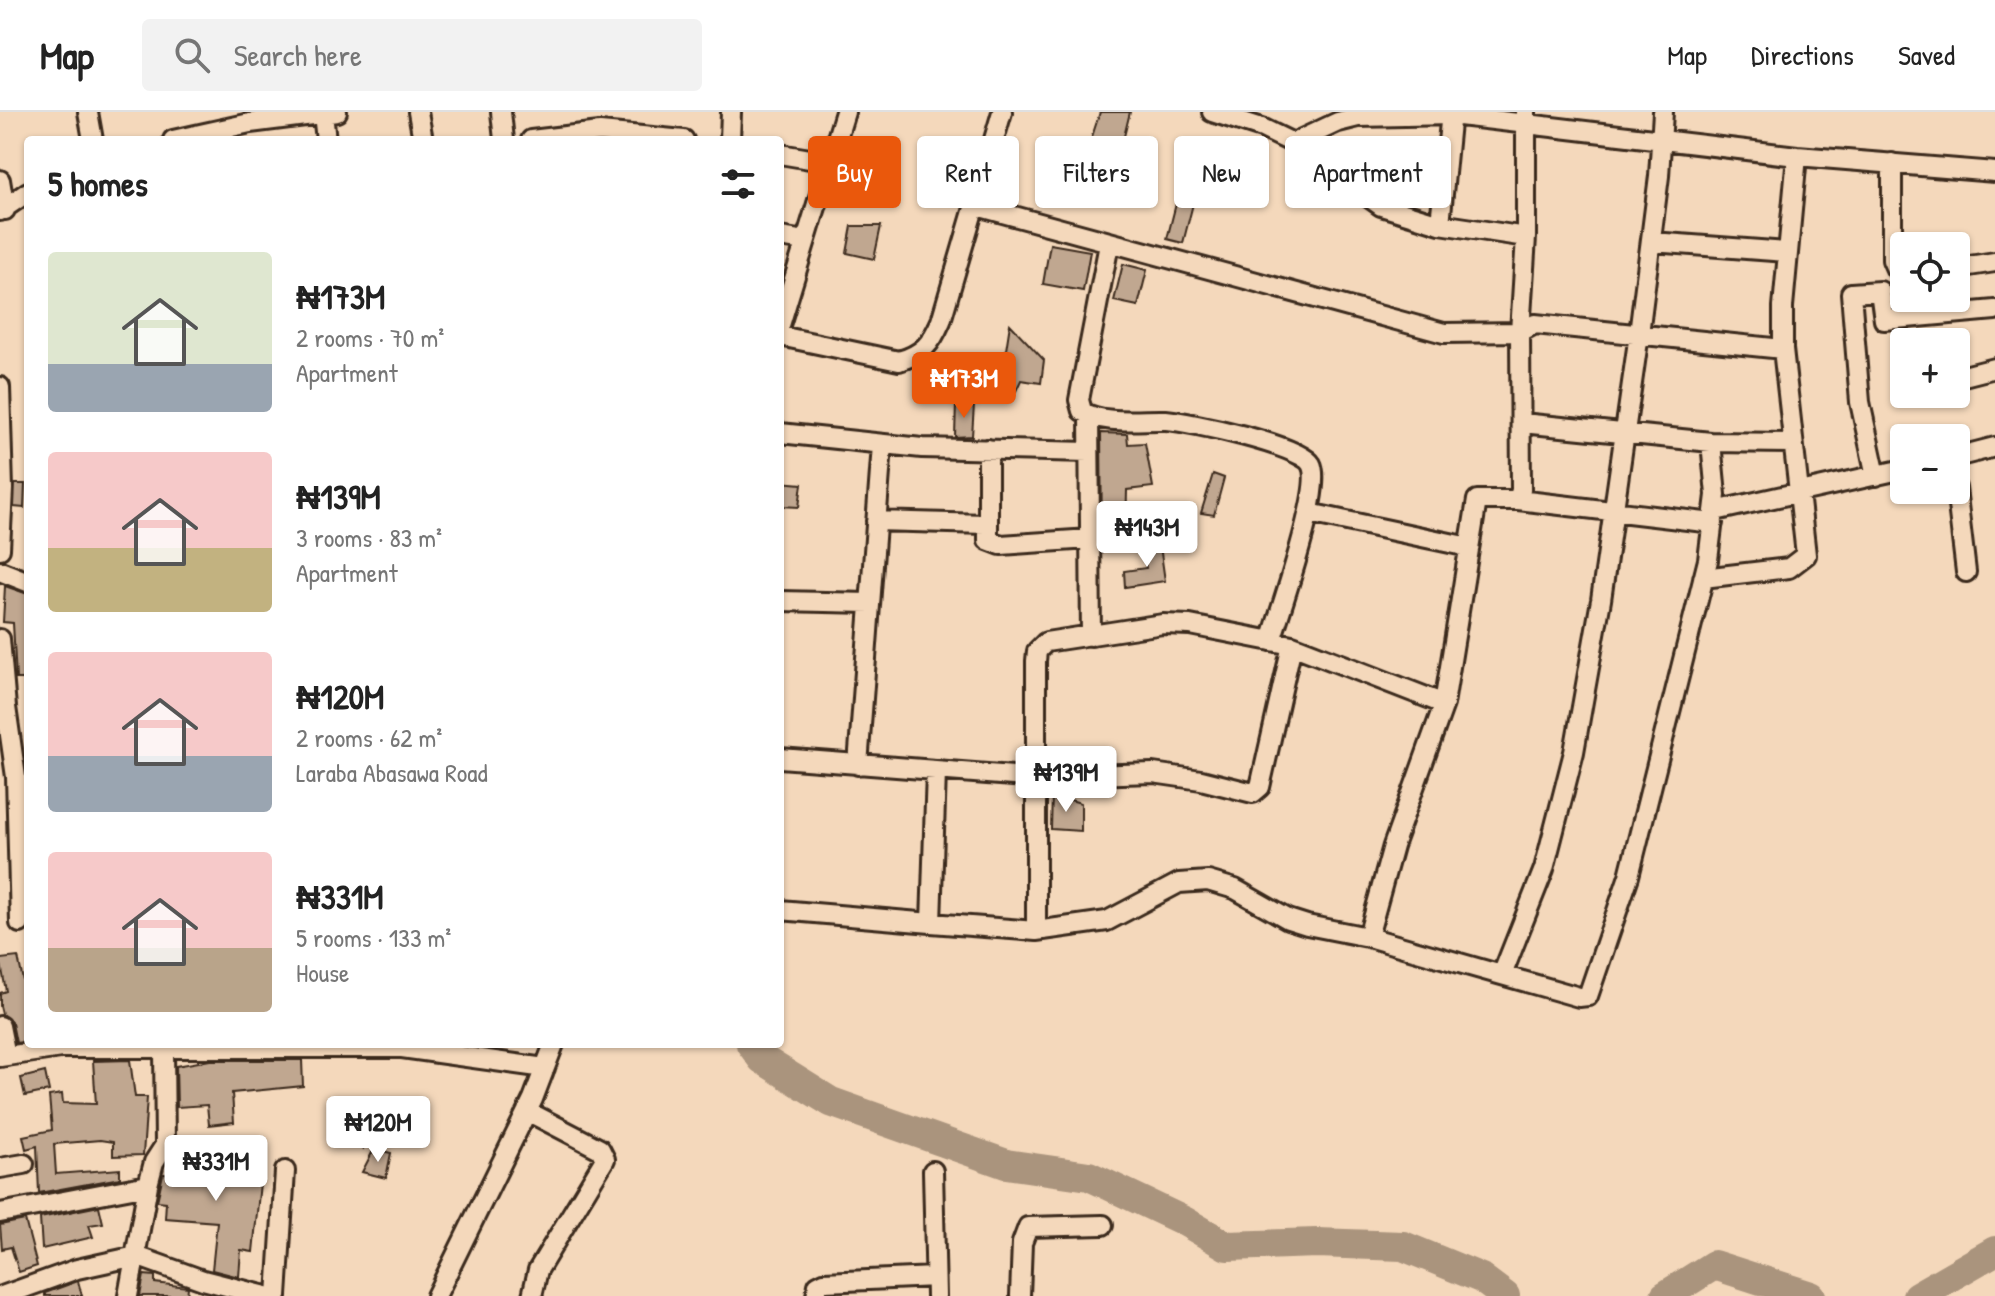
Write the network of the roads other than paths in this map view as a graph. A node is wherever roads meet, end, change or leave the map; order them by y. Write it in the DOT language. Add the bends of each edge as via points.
graph roads {
  1 [pos="88,112"];
  2 [pos="418,112"];
  3 [pos="501,112"];
  4 [pos="731,112"];
  5 [pos="845,112"];
  6 [pos="1002,112"];
  7 [pos="1212,112"];
  8 [pos="1663,112"];
  9 [pos="330,113"];
  10 [pos="1358,114"];
  11 [pos="1451,114"];
  12 [pos="1526,118"];
  13 [pos="1264,120"];
  14 [pos="250,132"];
  15 [pos="92,136"];
  16 [pos="212,136"];
  17 [pos="327,136"];
  18 [pos="422,136"];
  19 [pos="504,136"];
  20 [pos="566,136"];
  21 [pos="642,136"];
  22 [pos="730,136"];
  23 [pos="837,136"];
  24 [pos="996,136"];
  25 [pos="1308,136"];
  26 [pos="1285,137"];
  27 [pos="1662,140"];
  28 [pos="784,155"];
  29 [pos="1797,156"];
  30 [pos="808,159"];
  31 [pos="1892,163"];
  32 [pos="1995,172"];
  33 [pos="0,180"];
  34 [pos="24,195"];
  35 [pos="815,208"];
  36 [pos="976,208"];
  37 [pos="984,208"];
  38 [pos="1388,208"];
  39 [pos="2,210"];
  40 [pos="1440,224"];
  41 [pos="1892,232"];
  42 [pos="1526,237"];
  43 [pos="784,238"];
  44 [pos="805,241"];
  45 [pos="1652,242"];
  46 [pos="1109,244"];
  47 [pos="1787,252"];
  48 [pos="1995,262"];
  49 [pos="1970,266"];
  50 [pos="1995,310"];
  51 [pos="784,312"];
  52 [pos="1520,332"];
  53 [pos="1639,334"];
  54 [pos="784,337"];
  55 [pos="1783,349"];
  56 [pos="1995,368"];
  57 [pos="1970,374"];
  58 [pos="0,387"];
  59 [pos="1089,416"];
  60 [pos="1522,423"];
  61 [pos="784,433"];
  62 [pos="1625,435"];
  63 [pos="1711,442"];
  64 [pos="1793,443"];
  65 [pos="882,445"];
  66 [pos="1995,447"];
  67 [pos="988,449"];
  68 [pos="1089,452"];
  69 [pos="1970,453"];
  70 [pos="1890,472"];
  71 [pos="1876,476"];
  72 [pos="1800,495"];
  73 [pos="1518,500"];
  74 [pos="1958,504"];
  75 [pos="1309,513"];
  76 [pos="1614,513"];
  77 [pos="1714,517"];
  78 [pos="876,521"];
  79 [pos="986,524"];
  80 [pos="1090,539"];
  81 [pos="1469,547"];
  82 [pos="0,549"];
  83 [pos="0,571"];
  84 [pos="1966,572"];
  85 [pos="1703,578"];
  86 [pos="24,580"];
  87 [pos="784,601"];
  88 [pos="870,603"];
  89 [pos="1091,636"];
  90 [pos="0,639"];
  91 [pos="1271,641"];
  92 [pos="1292,645"];
  93 [pos="1444,704"];
  94 [pos="3,708"];
  95 [pos="784,758"];
  96 [pos="858,765"];
  97 [pos="936,771"];
  98 [pos="1036,777"];
  99 [pos="784,910"];
  100 [pos="24,922"];
  101 [pos="931,923"];
  102 [pos="0,925"];
  103 [pos="1036,931"];
  104 [pos="1368,937"];
  105 [pos="1502,975"];
  106 [pos="0,1026"];
  107 [pos="243,1048"];
  108 [pos="415,1048"];
  109 [pos="552,1048"];
  110 [pos="164,1049"];
  111 [pos="3,1056"];
  112 [pos="545,1068"];
  113 [pos="527,1111"];
  114 [pos="24,1164"];
  115 [pos="0,1168"];
  116 [pos="285,1171"];
  117 [pos="933,1171"];
  118 [pos="148,1185"];
  119 [pos="0,1213"];
  120 [pos="1103,1225"];
  121 [pos="136,1256"];
  122 [pos="935,1287"];
  123 [pos="203,1288"];
  124 [pos="2,1296"];
  125 [pos="128,1296"];
  126 [pos="266,1296"];
  127 [pos="277,1296"];
  128 [pos="436,1296"];
  129 [pos="532,1296"];
  130 [pos="816,1296"];
  131 [pos="1020,1296"];
  1 -- 15 [label="street"];
  2 -- 18 [label="street"];
  3 -- 19 [label="street"];
  4 -- 22 [label="street"];
  5 -- 23 [label="street"];
  6 -- 24 [label="street"];
  7 -- 13 [label="street"];
  8 -- 27 [label="street"];
  9 -- 14 [label="street"];
  9 -- 17 [label="street"];
  10 -- 11 [label="street"];
  10 -- 25 [label="street"];
  11 -- 12 [label="street"];
  11 -- 40 [label="street"];
  12 -- 27 [label="street"];
  12 -- 42 [label="street"];
  13 -- 26 [label="street"];
  14 -- 16 [label="street"];
  20 -- 21 [label="street"];
  27 -- 29 [label="street"];
  27 -- 45 [label="street"];
  28 -- 30 [label="street"];
  29 -- 31 [label="street"];
  29 -- 47 [label="street"];
  31 -- 32 [label="street"];
  31 -- 41 [label="street"];
  33 -- 39 [label="street"];
  34 -- 39 [label="street"];
  35 -- 44 [label="street"];
  36 -- 54 [label="street" via="941,321 932,342 918,356 899,361"];
  37 -- 46 [label="street"];
  38 -- 40 [label="street"];
  40 -- 42 [label="street"];
  42 -- 52 [label="street"];
  43 -- 44 [label="street"];
  44 -- 51 [label="street"];
  45 -- 47 [label="street"];
  45 -- 53 [label="street"];
  46 -- 52 [label="street" via="1418,328 1466,334"];
  46 -- 59 [label="street" via="1079,400"];
  47 -- 55 [label="street"];
  48 -- 49 [label="street"];
  50 -- 71 [label="street" via="1884,320 1880,291 1851,293 1860,402"];
  52 -- 53 [label="street" via="1535,324"];
  52 -- 60 [label="street"];
  53 -- 55 [label="street"];
  53 -- 62 [label="street"];
  55 -- 64 [label="street"];
  56 -- 57 [label="street"];
  58 -- 82 [label="street"];
  59 -- 68 [label="street"];
  59 -- 75 [label="street" via="1175,421 1269,443 1306,458 1315,477"];
  60 -- 62 [label="street"];
  60 -- 73 [label="street"];
  61 -- 65 [label="street"];
  62 -- 63 [label="street"];
  62 -- 76 [label="street"];
  63 -- 64 [label="street"];
  63 -- 77 [label="street"];
  64 -- 72 [label="street"];
  65 -- 67 [label="street"];
  65 -- 78 [label="street"];
  66 -- 69 [label="street"];
  67 -- 68 [label="street"];
  67 -- 79 [label="street"];
  68 -- 80 [label="street"];
  70 -- 71 [label="street"];
  71 -- 72 [label="street"];
  72 -- 77 [label="street"];
  72 -- 85 [label="street" via="1803,561 1789,568"];
  73 -- 76 [label="street"];
  73 -- 81 [label="street" via="1477,500"];
  74 -- 84 [label="street"];
  75 -- 81 [label="street"];
  75 -- 91 [label="street"];
  76 -- 77 [label="street"];
  76 -- 105 [label="street" via="1565,794 1544,869"];
  77 -- 85 [label="street"];
  78 -- 79 [label="street"];
  78 -- 88 [label="street"];
  79 -- 80 [label="street" via="988,540 1001,545"];
  80 -- 89 [label="street"];
  81 -- 93 [label="street"];
  83 -- 86 [label="street"];
  85 -- 105 [label="street" via="1629,876 1590,993 1579,997"];
  87 -- 88 [label="street"];
  88 -- 96 [label="street"];
  89 -- 91 [label="street" via="1163,624"];
  89 -- 98 [label="street" via="1046,642 1037,651"];
  90 -- 94 [label="street"];
  91 -- 92 [label="street"];
  92 -- 93 [label="street"];
  92 -- 98 [label="street" via="1257,792 1153,773"];
  93 -- 104 [label="street" via="1393,846"];
  94 -- 100 [label="street" via="16,777"];
  95 -- 96 [label="street"];
  96 -- 97 [label="street"];
  97 -- 98 [label="street"];
  97 -- 101 [label="street"];
  98 -- 103 [label="street"];
  99 -- 101 [label="street"];
  100 -- 102 [label="street"];
  101 -- 103 [label="street"];
  103 -- 104 [label="street" via="1107,921 1179,883 1208,881 1235,889 1288,919"];
  104 -- 105 [label="street"];
  106 -- 111 [label="street"];
  107 -- 110 [label="street"];
  108 -- 112 [label="street"];
  109 -- 112 [label="street"];
  110 -- 111 [label="street" via="61,1048"];
  110 -- 118 [label="street" via="165,1145"];
  112 -- 113 [label="street"];
  113 -- 128 [label="street"];
  113 -- 129 [label="street" via="600,1149 605,1159 538,1270"];
  114 -- 115 [label="street"];
  116 -- 127 [label="street"];
  117 -- 122 [label="street"];
  118 -- 119 [label="street"];
  118 -- 121 [label="street"];
  120 -- 131 [label="street" via="1028,1227 1022,1243"];
  121 -- 123 [label="street"];
  121 -- 124 [label="street" via="77,1269"];
  121 -- 125 [label="street"];
  122 -- 130 [label="street" via="824,1282"];
  123 -- 126 [label="street"];
}
